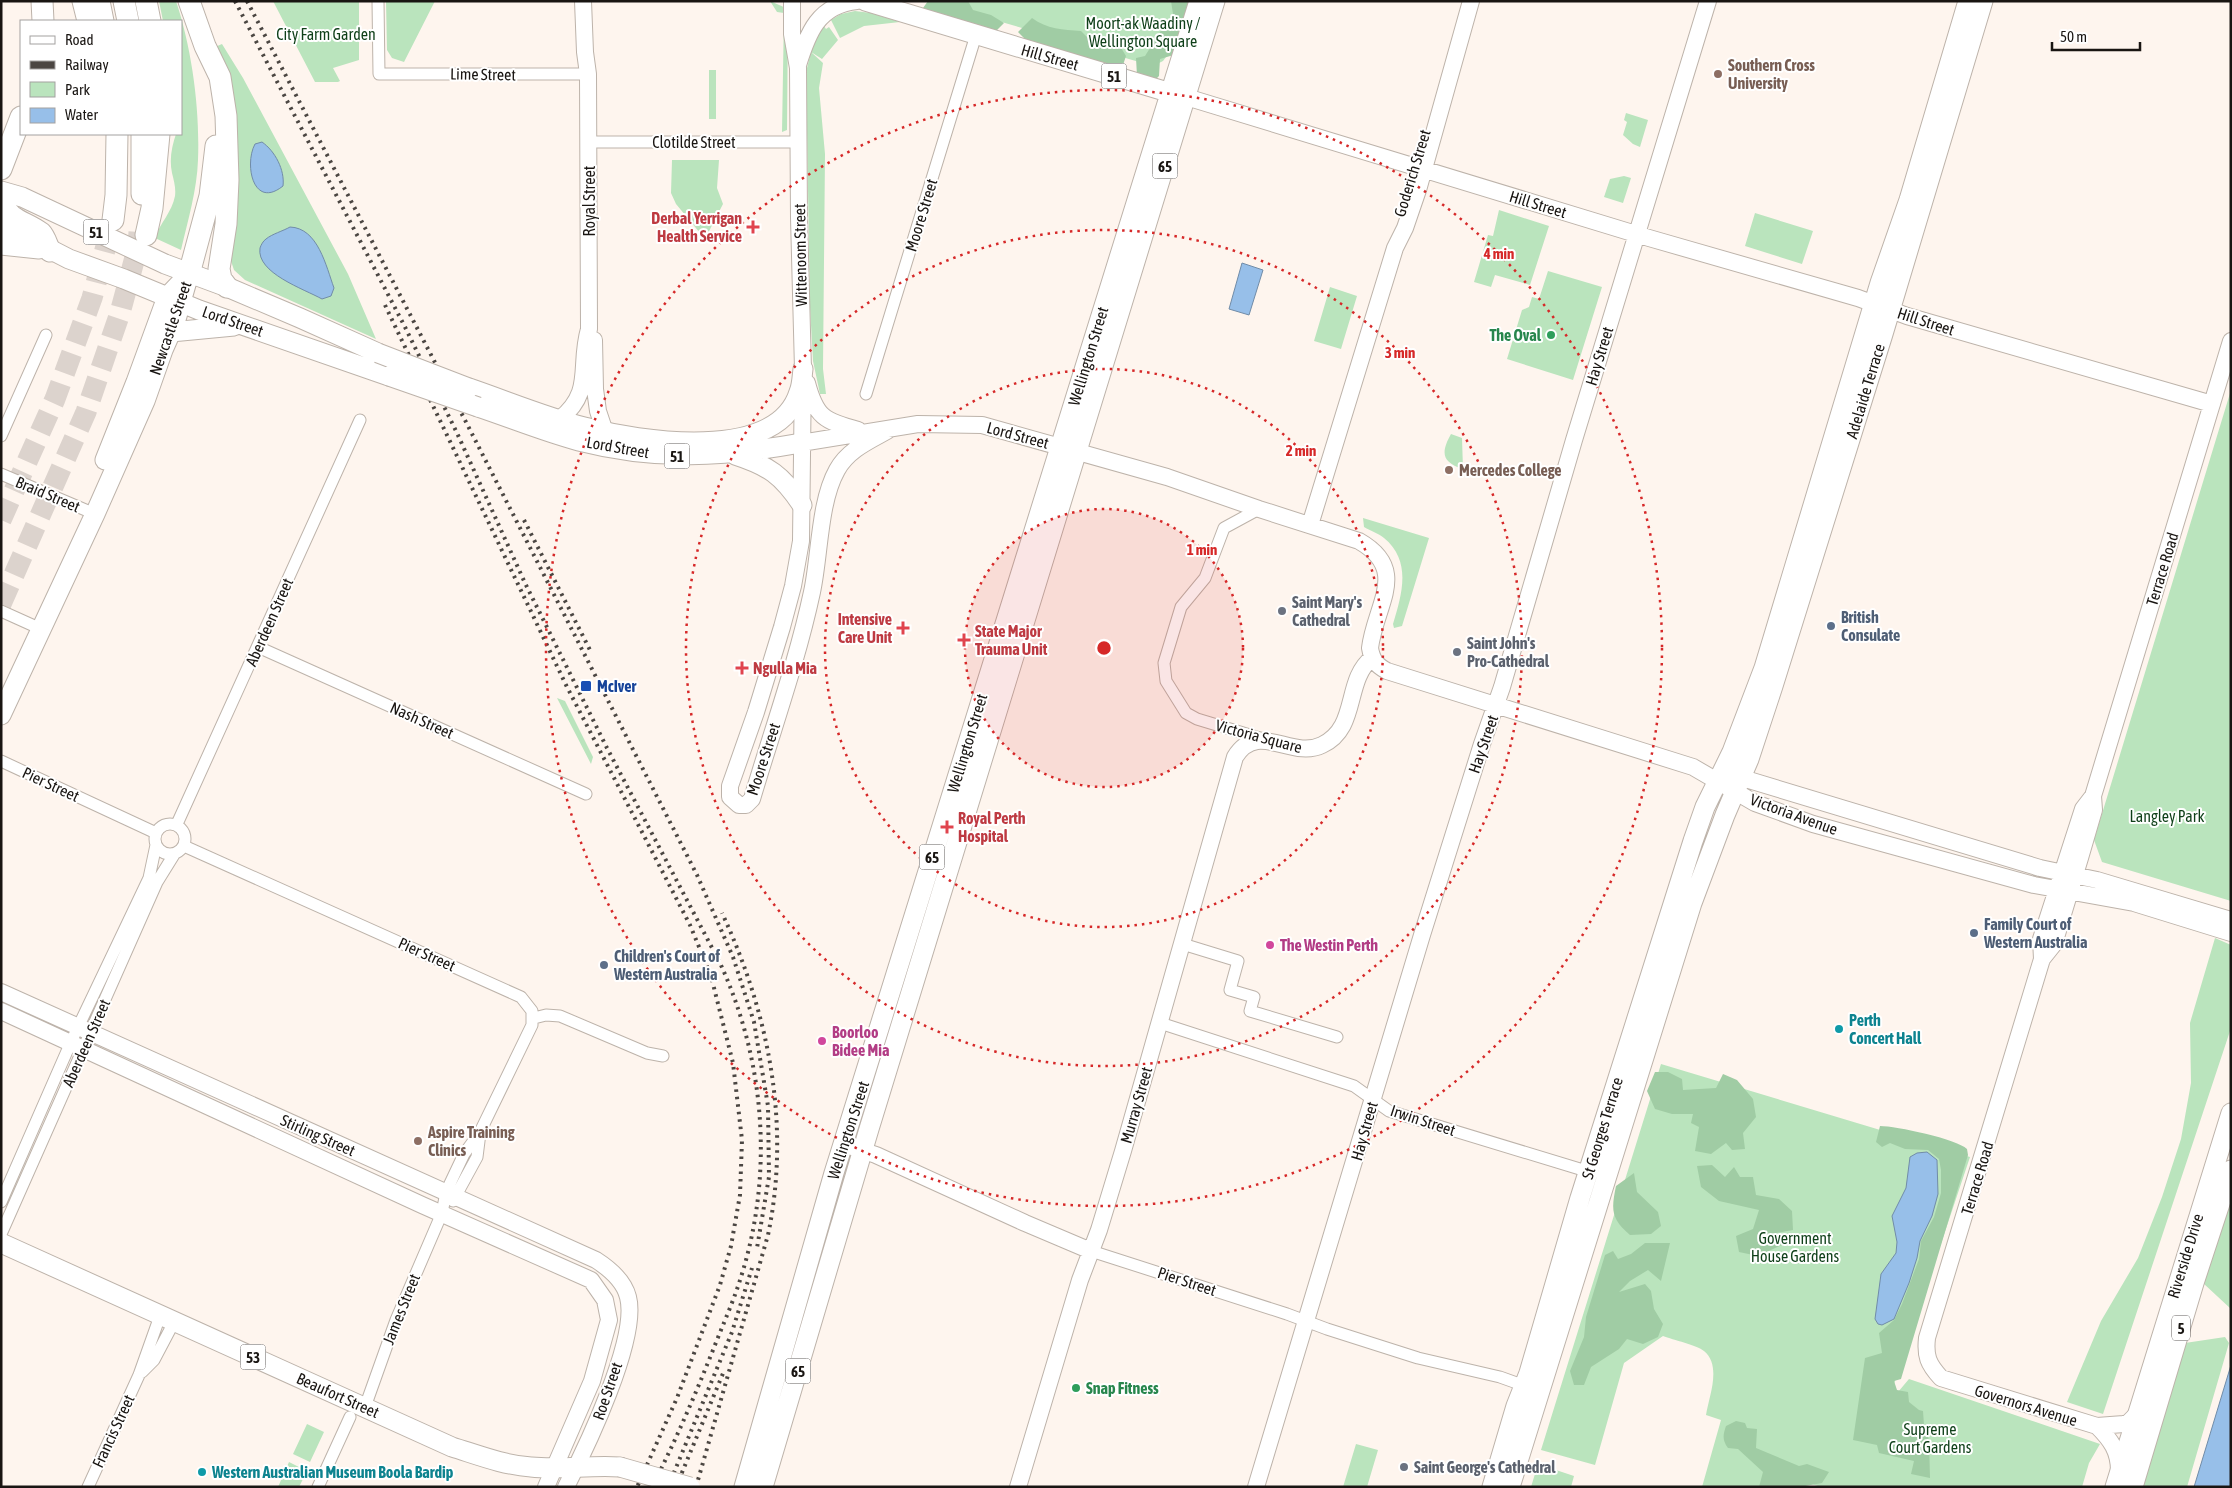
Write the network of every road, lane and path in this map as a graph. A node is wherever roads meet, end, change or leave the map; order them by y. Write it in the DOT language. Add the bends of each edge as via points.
graph roads {
  1 [pos="42,1"];
  2 [pos="83,1"];
  3 [pos="99,1"];
  4 [pos="124,1"];
  5 [pos="146,1"];
  6 [pos="189,1"];
  7 [pos="378,1"];
  8 [pos="583,1"];
  9 [pos="592,1"];
  10 [pos="792,1"];
  11 [pos="856,1"];
  12 [pos="865,1"];
  13 [pos="1199,1"];
  14 [pos="1216,1"];
  15 [pos="1471,1"];
  16 [pos="1708,1"];
  17 [pos="1968,1"];
  18 [pos="1983,1"];
  19 [pos="43,20"];
  20 [pos="88,20"];
  21 [pos="103,20"];
  22 [pos="128,20"];
  23 [pos="150,20"];
  24 [pos="976,35"];
  25 [pos="205,46"];
  26 [pos="798,68"];
  27 [pos="588,74"];
  28 [pos="1179,95"];
  29 [pos="20,119"];
  30 [pos="110,135"];
  31 [pos="117,135"];
  32 [pos="142,135"];
  33 [pos="159,135"];
  34 [pos="589,142"];
  35 [pos="798,142"];
  36 [pos="5,149"];
  37 [pos="117,159"];
  38 [pos="1419,168"];
  39 [pos="1,169"];
  40 [pos="1,191"];
  41 [pos="1,202"];
  42 [pos="113,220"];
  43 [pos="1,224"];
  44 [pos="1636,234"];
  45 [pos="1,244"];
  46 [pos="50,251"];
  47 [pos="189,274"];
  48 [pos="227,287"];
  49 [pos="174,300"];
  50 [pos="1882,307"];
  51 [pos="245,326"];
  52 [pos="589,329"];
  53 [pos="171,332"];
  54 [pos="46,336"];
  55 [pos="2231,341"];
  56 [pos="803,369"];
  57 [pos="866,394"];
  58 [pos="2212,404"];
  59 [pos="560,419"];
  60 [pos="360,420"];
  61 [pos="895,426"];
  62 [pos="864,431"];
  63 [pos="605,432"];
  64 [pos="1,436"];
  65 [pos="801,442"];
  66 [pos="1060,446"];
  67 [pos="1078,451"];
  68 [pos="731,454"];
  69 [pos="1,474"];
  70 [pos="802,505"];
  71 [pos="1259,509"];
  72 [pos="90,512"];
  73 [pos="1310,525"];
  74 [pos="1,611"];
  75 [pos="36,627"];
  76 [pos="258,647"];
  77 [pos="1372,658"];
  78 [pos="1,692"];
  79 [pos="1496,705"];
  80 [pos="1,716"];
  81 [pos="1265,740"];
  82 [pos="1,761"];
  83 [pos="1720,776"];
  84 [pos="1738,785"];
  85 [pos="586,794"];
  86 [pos="177,824"];
  87 [pos="156,833"];
  88 [pos="156,845"];
  89 [pos="180,850"];
  90 [pos="2066,882"];
  91 [pos="2231,920"];
  92 [pos="2231,933"];
  93 [pos="1189,946"];
  94 [pos="1,992"];
  95 [pos="1,1011"];
  96 [pos="534,1018"];
  97 [pos="1160,1022"];
  98 [pos="80,1037"];
  99 [pos="1336,1038"];
  100 [pos="663,1056"];
  101 [pos="1373,1100"];
  102 [pos="2231,1113"];
  103 [pos="843,1144"];
  104 [pos="863,1150"];
  105 [pos="2231,1170"];
  106 [pos="1597,1174"];
  107 [pos="452,1195"];
  108 [pos="1,1202"];
  109 [pos="442,1213"];
  110 [pos="500,1216"];
  111 [pos="1,1234"];
  112 [pos="1,1243"];
  113 [pos="529,1251"];
  114 [pos="1091,1251"];
  115 [pos="626,1290"];
  116 [pos="605,1300"];
  117 [pos="167,1319"];
  118 [pos="1307,1320"];
  119 [pos="1956,1384"];
  120 [pos="1532,1388"];
  121 [pos="357,1412"];
  122 [pos="2137,1414"];
  123 [pos="2097,1426"];
  124 [pos="576,1466"];
  125 [pos="554,1468"];
  126 [pos="2117,1479"];
  127 [pos="88,1487"];
  128 [pos="318,1487"];
  129 [pos="546,1487"];
  130 [pos="566,1487"];
  131 [pos="690,1487"];
  132 [pos="744,1487"];
  133 [pos="763,1487"];
  134 [pos="1018,1487"];
  135 [pos="1256,1487"];
  136 [pos="1492,1487"];
  137 [pos="1510,1487"];
  138 [pos="2134,1487"];
  1 -- 19 [label="highway"];
  2 -- 20 [label="highway"];
  3 -- 21 [label="highway"];
  4 -- 22 [label="highway"];
  5 -- 23 [label="highway"];
  6 -- 25 [label="highway"];
  7 -- 27 [label="street, Lime Street" via="379,74"];
  8 -- 27 [label="main road, Royal Street"];
  9 -- 27 [label="main road, Royal Street" via="593,48"];
  10 -- 26 [label="main road, Wittenoom Street" via="792,34"];
  11 -- 26 [label="main road, Wittenoom Street / 51" via="834,8 818,19 809,34"];
  12 -- 24 [label="main road, Hill Street / 51"];
  13 -- 28 [label="main road, Wellington Street / 65"];
  14 -- 28 [label="main road, Wellington Street / 65"];
  15 -- 38 [label="main road, Goderich Street" via="1441,102 1430,113"];
  16 -- 44 [label="main road, Hay Street"];
  17 -- 50 [label="main road, Adelaide Terrace" via="1908,200"];
  18 -- 50 [label="main road, Adelaide Terrace"];
  24 -- 28 [label="main road, Hill Street / 51"];
  24 -- 57 [label="street, Moore Street"];
  25 -- 47 [label="highway" via="214,94 216,146 210,196"];
  25 -- 48 [label="highway" via="220,77 226,116 226,224 219,269"];
  26 -- 35 [label="main road, Wittenoom Street / 51"];
  27 -- 34 [label="main road, Royal Street"];
  28 -- 38 [label="main road, Hill Street"];
  28 -- 66 [label="main road, Wellington Street / 65"];
  28 -- 67 [label="main road, Wellington Street / 65"];
  29 -- 36 [label="highway"];
  30 -- 37 [label="highway"];
  31 -- 37 [label="highway"];
  32 -- 33 [label="highway" via="143,233 152,208"];
  34 -- 35 [label="street, Clotilde Street"];
  34 -- 52 [label="main road, Royal Street"];
  35 -- 56 [label="main road, Wittenoom Street / 51"];
  36 -- 39 [label="highway"];
  37 -- 42 [label="highway"];
  38 -- 44 [label="main road, Hill Street"];
  38 -- 73 [label="main road, Goderich Street" via="1405,228 1395,248"];
  40 -- 47 [label="main road, Lord Street / 51" via="22,197"];
  41 -- 46 [label="highway" via="13,218 42,234"];
  43 -- 46 [label="main road, Lord Street / 51"];
  44 -- 50 [label="main road, Hill Street" via="1800,280"];
  44 -- 79 [label="main road, Hay Street"];
  45 -- 46 [label="main road"];
  46 -- 49 [label="main road, Lord Street / 51"];
  47 -- 48 [label="main road, Lord Street / 51"];
  47 -- 49 [label="main road, Newcastle Street"];
  48 -- 59 [label="main road, Lord Street / 51, bridge" via="378,353"];
  49 -- 51 [label="main road, Lord Street / 51"];
  49 -- 53 [label="main road, Newcastle Street"];
  49 -- 72 [label="main road, Newcastle Street" via="136,382"];
  50 -- 58 [label="main road, Hill Street"];
  50 -- 83 [label="main road, Adelaide Terrace" via="1764,668"];
  50 -- 84 [label="main road, Adelaide Terrace" via="1773,686"];
  51 -- 53 [label="main road"];
  51 -- 68 [label="main road, Lord Street / 51, bridge" via="579,440 682,456"];
  52 -- 59 [label="main road, Royal Street" via="582,391 572,409"];
  52 -- 63 [label="main road, Royal Street" via="595,344 598,411"];
  53 -- 72 [label="main road, Newcastle Street" via="145,400"];
  54 -- 64 [label="street"];
  55 -- 58 [label="main road, Terrace Road"];
  56 -- 62 [label="main road" via="812,401 821,416 834,424"];
  56 -- 63 [label="main road, Lord Street / 51" via="799,392 792,406 774,425 757,434 693,442"];
  56 -- 65 [label="main road, Wittenoom Street / 51"];
  58 -- 90 [label="main road, Terrace Road" via="2092,796 2094,810"];
  59 -- 63 [label="main road, Lord Street / 51"];
  60 -- 76 [label="street, Aberdeen Street"];
  61 -- 62 [label="main road, Lord Street"];
  61 -- 66 [label="main road, Lord Street" via="982,425"];
  61 -- 70 [label="main road, Moore Street" via="856,449 837,471 828,496 802,633 752,799 739,805 730,797 730,786 794,586 801,541"];
  62 -- 65 [label="main road, Lord Street"];
  65 -- 68 [label="main road, Lord Street / 51"];
  65 -- 70 [label="main road, Moore Street"];
  66 -- 67 [label="main road, Lord Street"];
  66 -- 103 [label="main road, Wellington Street / 65"];
  67 -- 71 [label="main road, Lord Street"];
  67 -- 104 [label="main road, Wellington Street / 65"];
  68 -- 70 [label="main road" via="768,468 790,487"];
  69 -- 72 [label="street, Braid Street"];
  71 -- 73 [label="main road"];
  71 -- 81 [label="street, Victoria Square" via="1224,528 1205,578 1181,608 1163,672 1186,713 1197,720"];
  72 -- 75 [label="main road, Newcastle Street"];
  73 -- 77 [label="main road" via="1358,541 1376,553 1384,566 1386,588 1371,639"];
  74 -- 75 [label="street"];
  75 -- 78 [label="main road, Newcastle Street"];
  75 -- 80 [label="main road, Newcastle Street"];
  76 -- 85 [label="street, Nash Street"];
  76 -- 86 [label="street, Aberdeen Street"];
  77 -- 79 [label="main road, Victoria Avenue" via="1393,673"];
  77 -- 81 [label="main road, Victoria Square" via="1361,671 1346,719 1331,741 1301,750"];
  79 -- 83 [label="main road, Victoria Avenue"];
  79 -- 101 [label="main road, Hay Street"];
  81 -- 97 [label="main road, Murray Street" via="1246,743 1235,757"];
  82 -- 87 [label="street, Pier Street"];
  83 -- 84 [label="main road, Victoria Avenue"];
  83 -- 106 [label="main road, St Georges Terrace" via="1693,841"];
  84 -- 90 [label="main road, Victoria Avenue" via="2040,868"];
  84 -- 90 [label="main road, Victoria Avenue" via="1754,803 1812,824 2034,885"];
  84 -- 106 [label="main road, St Georges Terrace" via="1692,903"];
  86 -- 87 [label="street" via="162,825"];
  86 -- 89 [label="street" via="186,836"];
  87 -- 88 [label="street"];
  88 -- 89 [label="street" via="162,852"];
  88 -- 98 [label="street, Aberdeen Street" via="148,878"];
  89 -- 96 [label="street, Pier Street" via="521,997"];
  89 -- 98 [label="street, Aberdeen Street" via="157,882"];
  90 -- 91 [label="main road, Victoria Avenue" via="2120,887"];
  90 -- 92 [label="main road, Victoria Avenue"];
  90 -- 119 [label="main road, Terrace Road" via="2054,944 2042,959 1927,1338 1926,1356 1930,1366 1941,1378"];
  93 -- 99 [label="street" via="1238,961 1230,990 1254,998 1250,1011 1305,1033"];
  94 -- 98 [label="main road, Stirling Street"];
  95 -- 98 [label="main road, Stirling Street"];
  96 -- 100 [label="street" via="560,1016 647,1053"];
  96 -- 107 [label="street, James Street" via="480,1132 464,1154"];
  97 -- 101 [label="street, Irwin Street" via="1354,1086"];
  97 -- 114 [label="main road, Murray Street"];
  98 -- 107 [label="main road, Stirling Street"];
  98 -- 108 [label="street, Aberdeen Street"];
  98 -- 109 [label="main road, Stirling Street"];
  98 -- 111 [label="street, Aberdeen Street"];
  101 -- 106 [label="street, Irwin Street" via="1389,1111"];
  101 -- 118 [label="main road, Hay Street"];
  102 -- 122 [label="main road, Riverside Drive / 5"];
  103 -- 104 [label="main road, Pier Street"];
  103 -- 132 [label="main road, Wellington Street / 65"];
  104 -- 114 [label="main road, Pier Street"];
  104 -- 133 [label="main road, Wellington Street / 65"];
  105 -- 138 [label="main road, Riverside Drive / 5"];
  106 -- 120 [label="main road, St Georges Terrace"];
  107 -- 109 [label="street, James Street"];
  107 -- 110 [label="main road, Stirling Street"];
  109 -- 113 [label="main road, Stirling Street"];
  109 -- 121 [label="street, James Street"];
  110 -- 113 [label="main road" via="506,1226 528,1238"];
  110 -- 115 [label="main road, Stirling Street" via="596,1260 617,1277"];
  112 -- 117 [label="main road, Beaufort Street / 53"];
  113 -- 116 [label="main road, Stirling Street" via="586,1276"];
  114 -- 118 [label="street, Pier Street"];
  114 -- 134 [label="main road, Murray Street"];
  115 -- 124 [label="main road, Roe Street" via="630,1306 627,1332 609,1390"];
  116 -- 125 [label="main road, Roe Street" via="609,1320 604,1342 592,1381"];
  117 -- 121 [label="main road, Beaufort Street / 53"];
  117 -- 127 [label="street, Francis Street"];
  118 -- 120 [label="street, Pier Street" via="1418,1358"];
  118 -- 135 [label="main road, Hay Street"];
  119 -- 123 [label="main road, Governors Avenue"];
  120 -- 136 [label="main road, St Georges Terrace" via="1516,1406"];
  120 -- 137 [label="main road, St Georges Terrace"];
  121 -- 125 [label="main road, Beaufort Street / 53" via="488,1459"];
  121 -- 128 [label="street, James Street"];
  122 -- 123 [label="main road, Governors Avenue" via="2124,1424"];
  122 -- 126 [label="main road, Riverside Drive / 5"];
  123 -- 126 [label="main road, Governors Avenue" via="2115,1447 2119,1457"];
  124 -- 125 [label="main road, Beaufort Street / 53"];
  124 -- 130 [label="main road, Roe Street"];
  124 -- 131 [label="main road, Beaufort Street / 53, bridge" via="620,1467"];
  125 -- 129 [label="main road, Roe Street"];
}
